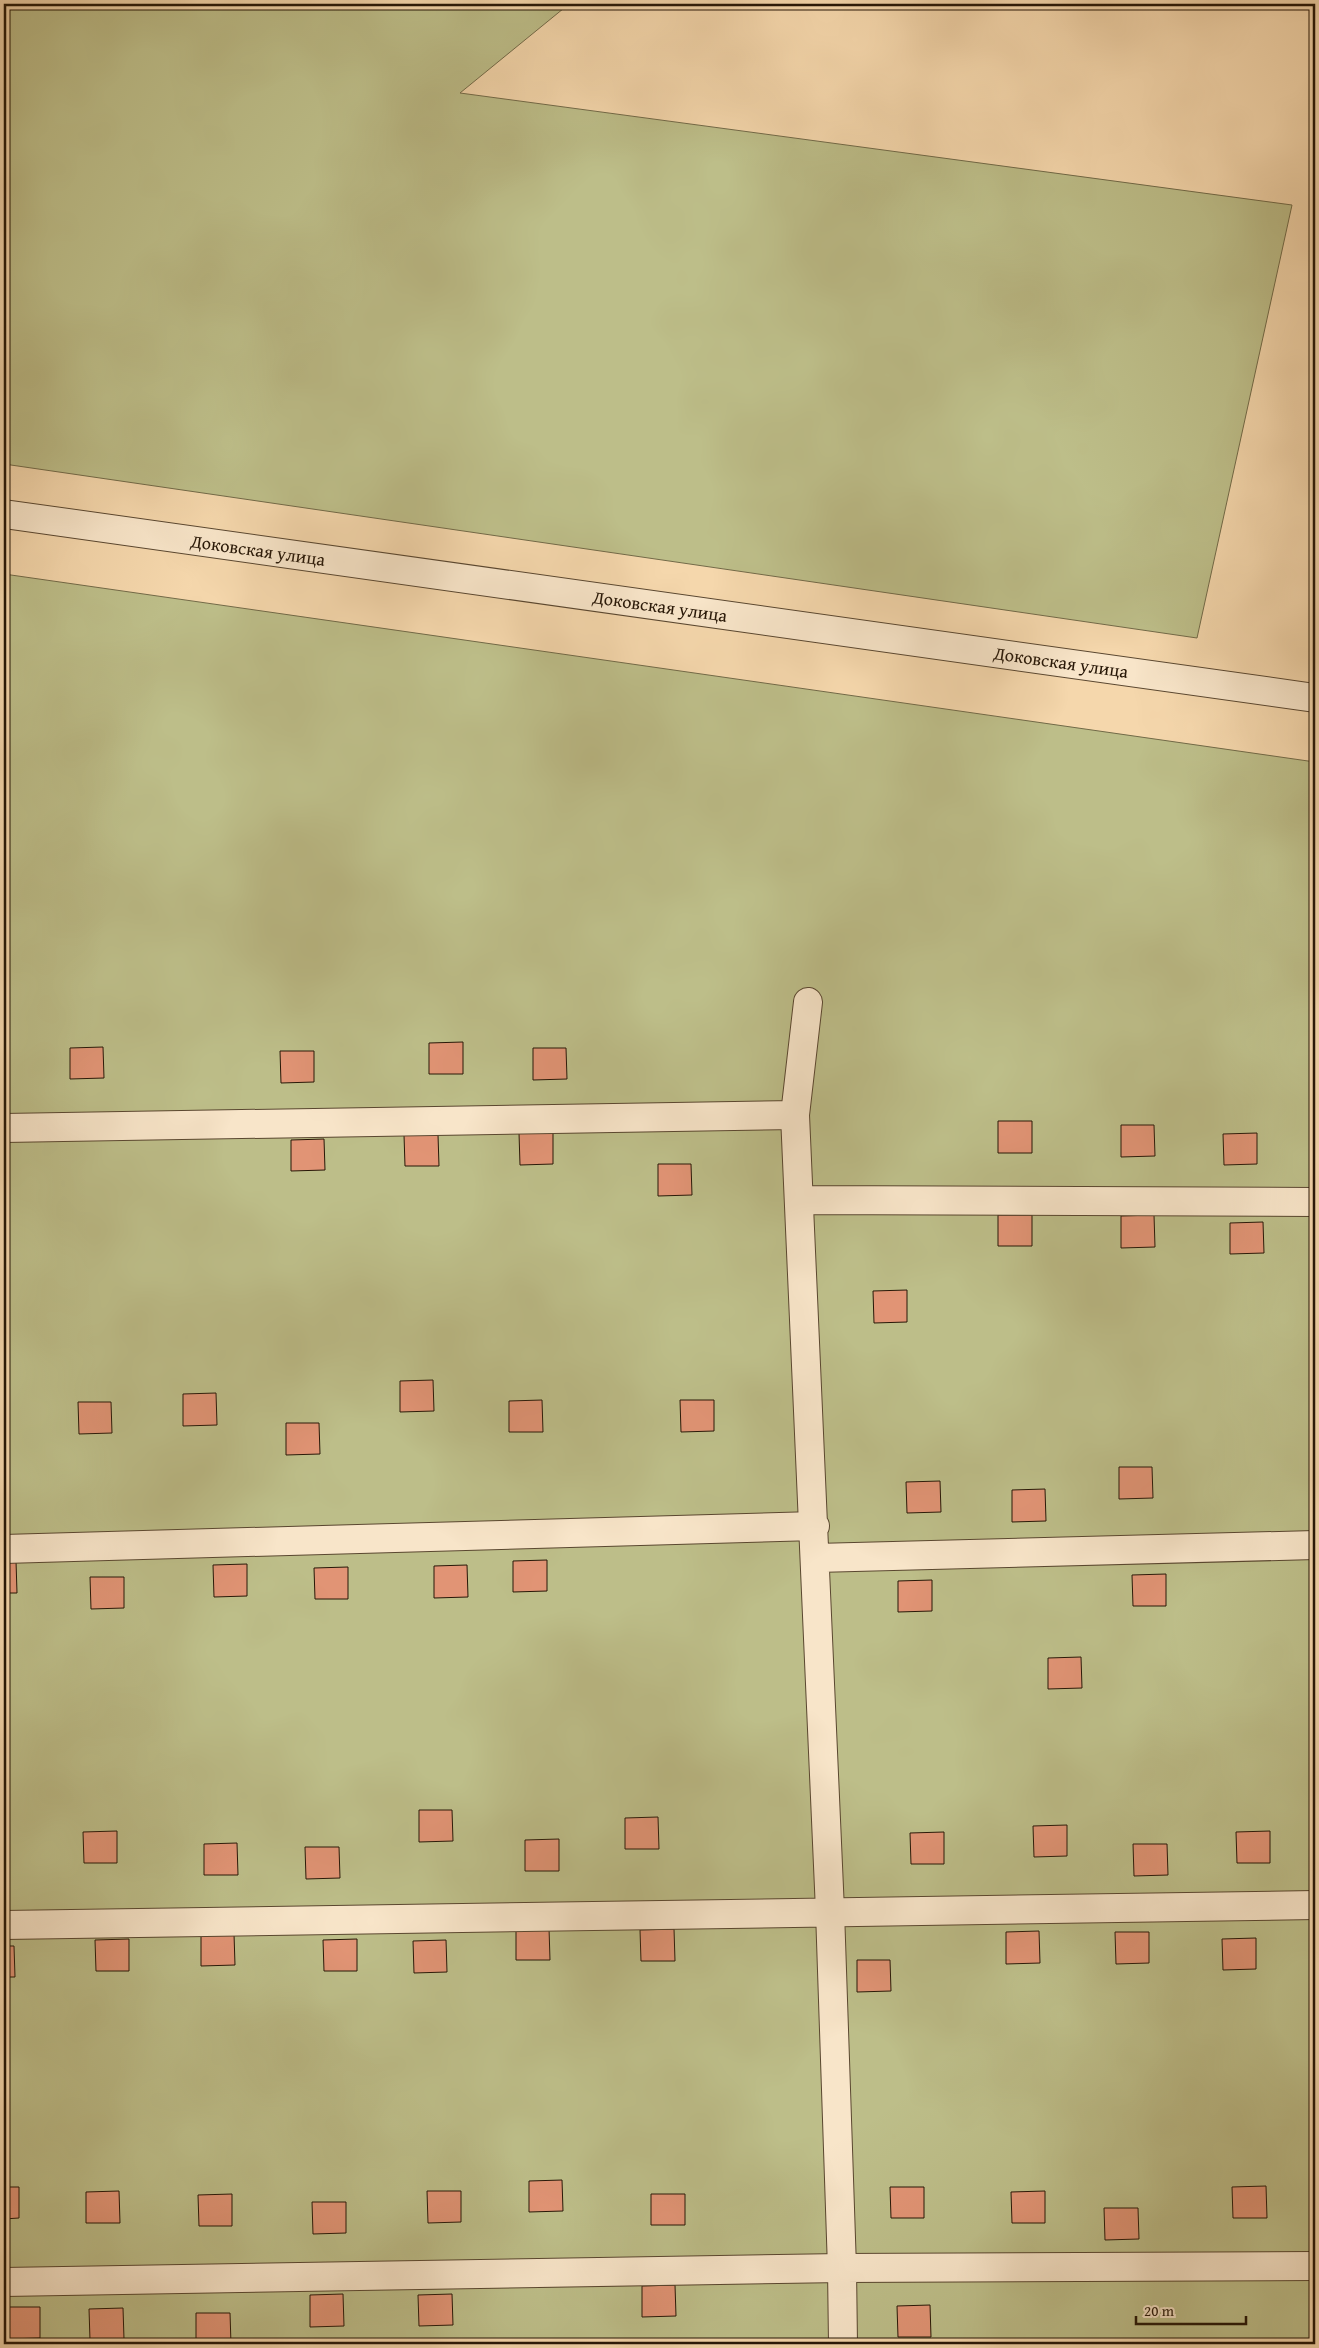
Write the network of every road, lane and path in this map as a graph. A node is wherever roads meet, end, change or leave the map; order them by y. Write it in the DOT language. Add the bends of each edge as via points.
graph roads {
  1 [pos="4,514"];
  2 [pos="1315,698"];
  3 [pos="808,1002"];
  4 [pos="795,1115"];
  5 [pos="4,1128"];
  6 [pos="799,1200"];
  7 [pos="1315,1202"];
  8 [pos="815,1526"];
  9 [pos="1315,1545"];
  10 [pos="4,1549"];
  11 [pos="816,1558"];
  12 [pos="1315,1906"];
  13 [pos="830,1912"];
  14 [pos="4,1925"];
  15 [pos="1315,2266"];
  16 [pos="842,2268"];
  17 [pos="4,2282"];
  18 [pos="843,2344"];
  1 -- 2 [label="street, Доковская улица"];
  3 -- 4 [label="street"];
  4 -- 5 [label="street"];
  4 -- 6 [label="street"];
  6 -- 7 [label="street"];
  6 -- 8 [label="street"];
  8 -- 10 [label="street"];
  8 -- 11 [label="street"];
  9 -- 11 [label="street"];
  11 -- 13 [label="street"];
  12 -- 13 [label="street"];
  13 -- 14 [label="street"];
  13 -- 16 [label="street"];
  15 -- 16 [label="street"];
  16 -- 17 [label="street"];
  16 -- 18 [label="street"];
}
